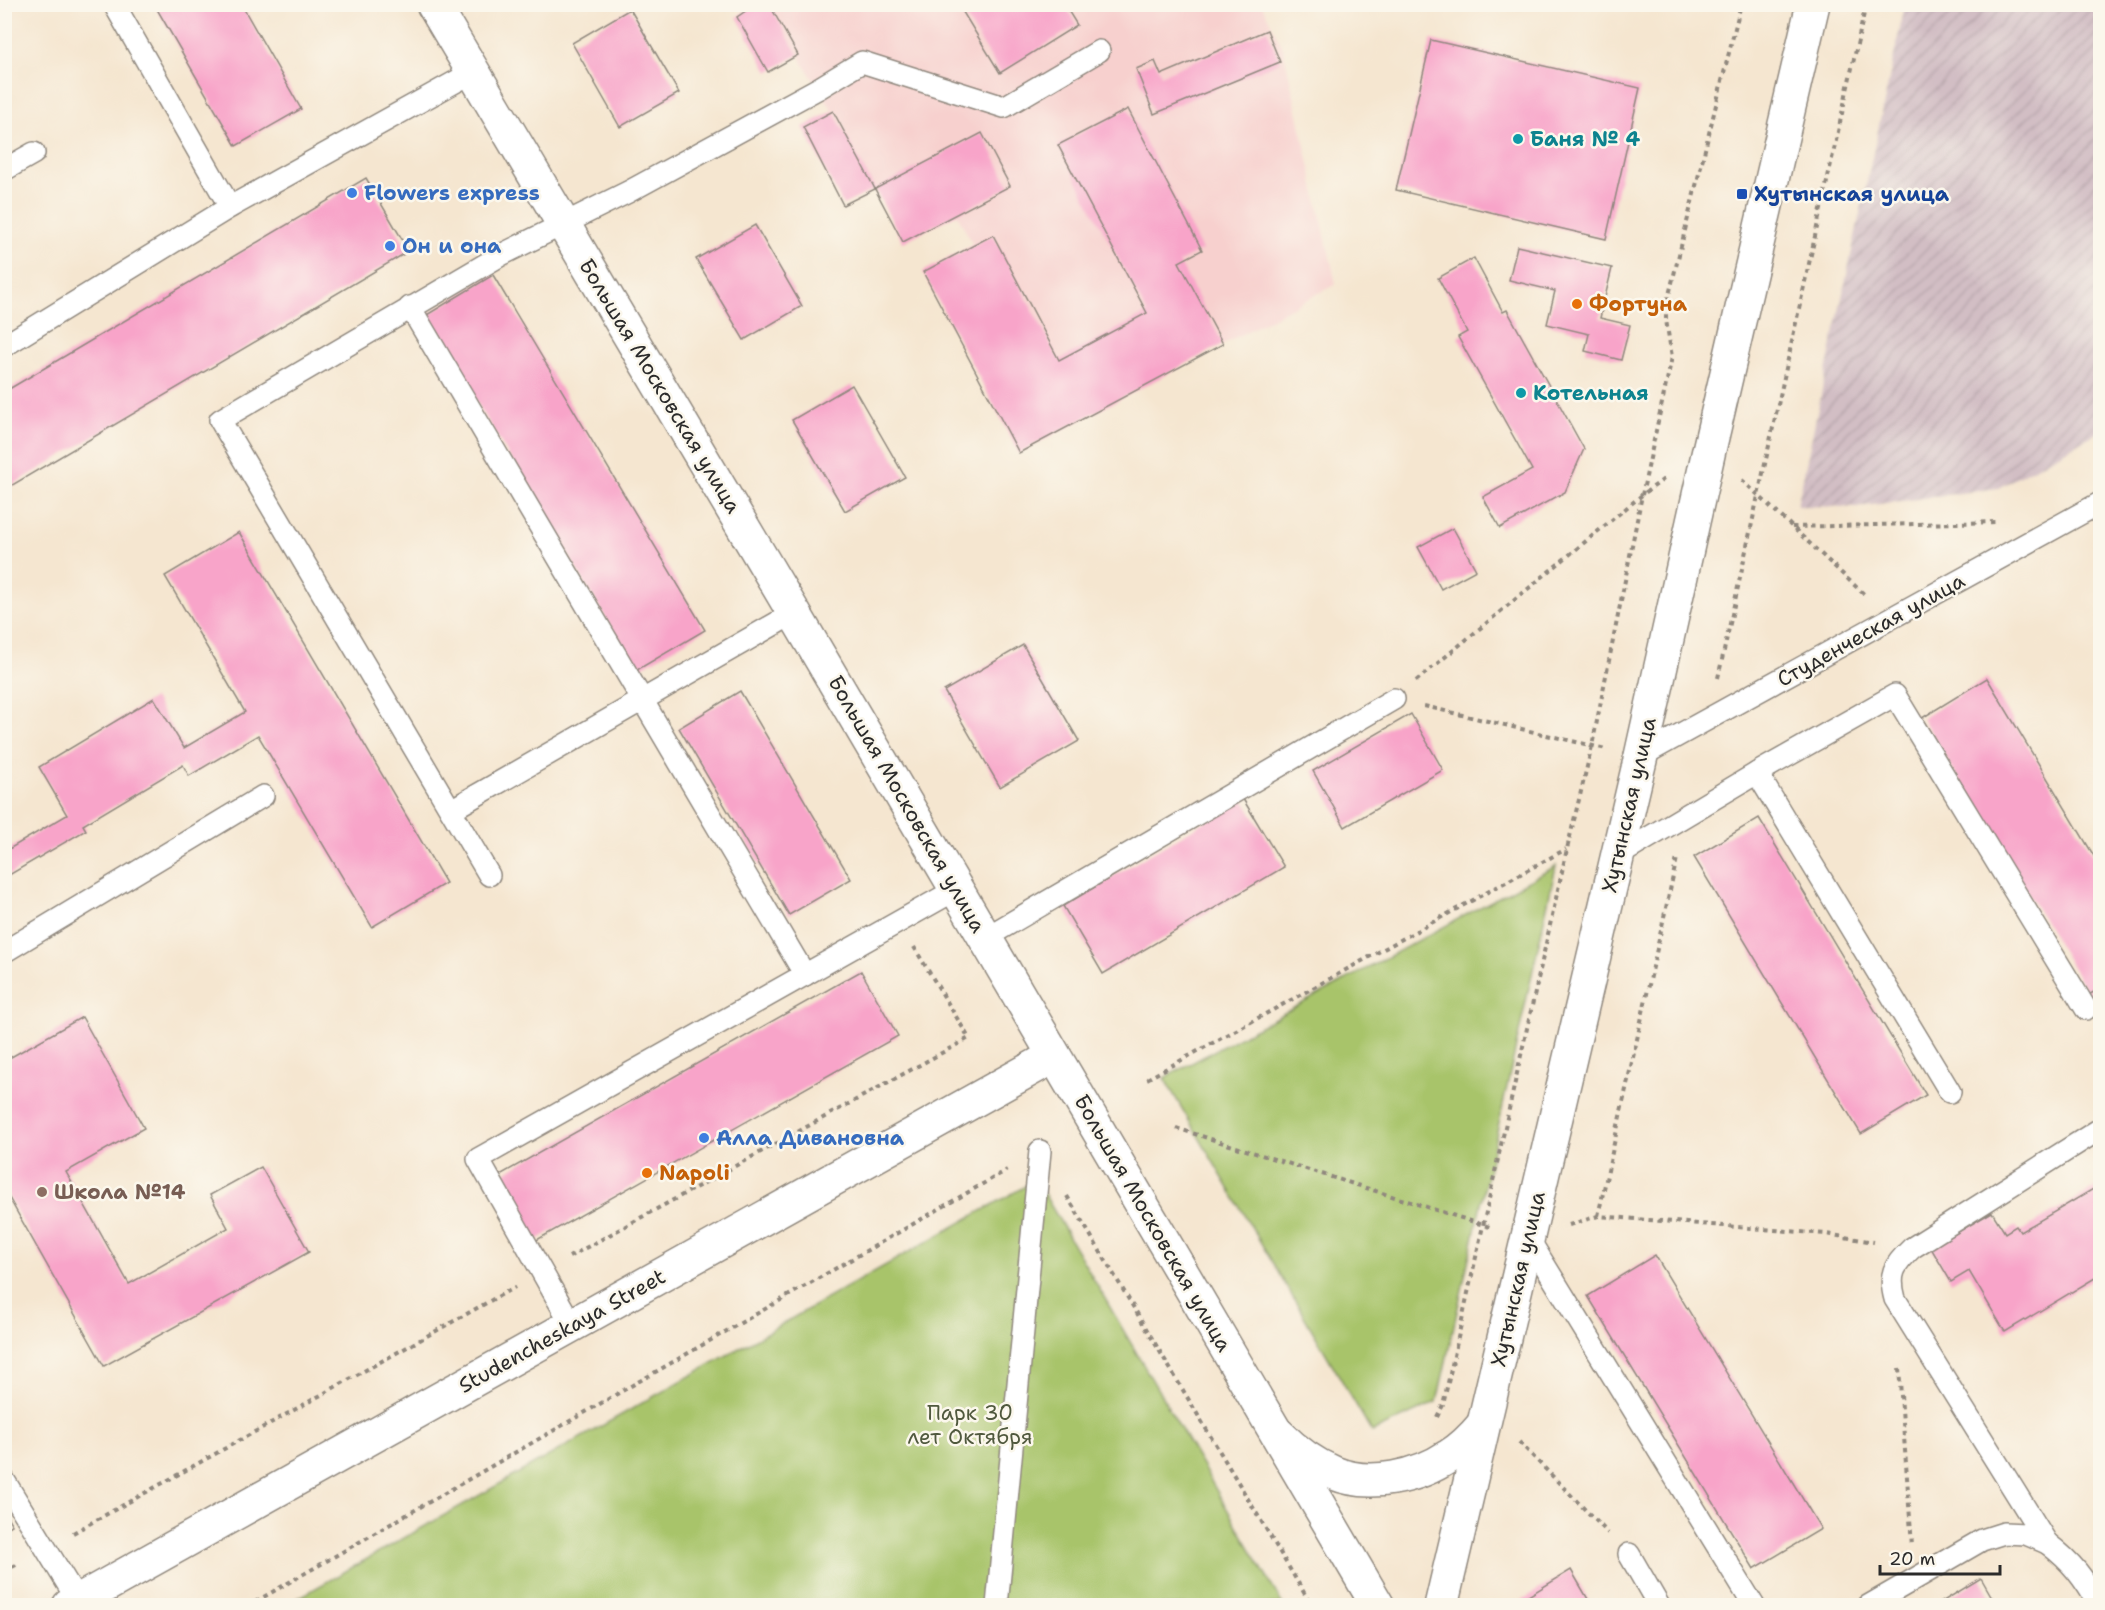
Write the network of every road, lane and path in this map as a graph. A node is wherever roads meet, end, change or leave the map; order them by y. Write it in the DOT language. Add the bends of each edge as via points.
graph roads {
  1 [pos="114,4"];
  2 [pos="433,4"];
  3 [pos="1741,4"];
  4 [pos="1813,4"];
  5 [pos="1866,4"];
  6 [pos="1099,51"];
  7 [pos="474,72"];
  8 [pos="34,153"];
  9 [pos="4,170"];
  10 [pos="230,207"];
  11 [pos="565,225"];
  12 [pos="410,307"];
  13 [pos="4,346"];
  14 [pos="1709,450"];
  15 [pos="1642,495"];
  16 [pos="1758,495"];
  17 [pos="2100,503"];
  18 [pos="2000,522"];
  19 [pos="1792,527"];
  20 [pos="794,613"];
  21 [pos="1891,619"];
  22 [pos="1394,699"];
  23 [pos="642,701"];
  24 [pos="1709,718"];
  25 [pos="1592,746"];
  26 [pos="1641,756"];
  27 [pos="1757,773"];
  28 [pos="263,796"];
  29 [pos="451,810"];
  30 [pos="1686,817"];
  31 [pos="1567,849"];
  32 [pos="1616,857"];
  33 [pos="489,875"];
  34 [pos="957,889"];
  35 [pos="899,922"];
  36 [pos="985,938"];
  37 [pos="4,952"];
  38 [pos="805,975"];
  39 [pos="2086,1009"];
  40 [pos="1054,1056"];
  41 [pos="1147,1079"];
  42 [pos="1950,1092"];
  43 [pos="1176,1128"];
  44 [pos="2100,1129"];
  45 [pos="1040,1150"];
  46 [pos="1598,1216"];
  47 [pos="1484,1225"];
  48 [pos="1527,1238"];
  49 [pos="1905,1254"];
  50 [pos="542,1272"];
  51 [pos="572,1325"];
  52 [pos="1899,1358"];
  53 [pos="1485,1418"];
  54 [pos="1436,1419"];
  55 [pos="1277,1433"];
  56 [pos="4,1480"];
  57 [pos="2047,1543"];
  58 [pos="46,1548"];
  59 [pos="1629,1554"];
  60 [pos="4,1571"];
  61 [pos="1914,1580"];
  62 [pos="1891,1599"];
  63 [pos="74,1603"];
  64 [pos="248,1605"];
  65 [pos="997,1605"];
  66 [pos="1312,1605"];
  67 [pos="1378,1605"];
  68 [pos="1440,1605"];
  69 [pos="1659,1605"];
  70 [pos="1754,1605"];
  71 [pos="1868,1605"];
  72 [pos="2100,1605"];
  1 -- 10 [label="lane"];
  2 -- 7 [label="street, Большая Московская улица"];
  3 -- 15 [label="path" via="1666,307 1672,357"];
  4 -- 14 [label="street, Хутынская улица"];
  5 -- 16 [label="path"];
  6 -- 11 [label="lane" via="1004,107 862,62"];
  7 -- 10 [label="lane"];
  7 -- 11 [label="street, Большая Московская улица"];
  8 -- 9 [label="lane"];
  10 -- 13 [label="lane"];
  11 -- 12 [label="lane" via="503,254"];
  11 -- 20 [label="street, Большая Московская улица"];
  12 -- 23 [label="lane"];
  12 -- 29 [label="lane" via="220,420"];
  14 -- 15 [label="path"];
  14 -- 16 [label="path"];
  14 -- 26 [label="street, Хутынская улица"];
  15 -- 22 [label="path"];
  15 -- 25 [label="path"];
  16 -- 19 [label="path"];
  16 -- 24 [label="path"];
  17 -- 21 [label="lane, Студенческая улица"];
  18 -- 19 [label="path"];
  19 -- 21 [label="path"];
  20 -- 23 [label="lane"];
  20 -- 34 [label="street, Большая Московская улица"];
  21 -- 24 [label="lane, Студенческая улица"];
  22 -- 25 [label="path"];
  22 -- 36 [label="lane"];
  23 -- 29 [label="lane"];
  23 -- 38 [label="lane"];
  24 -- 26 [label="lane, Студенческая улица"];
  25 -- 26 [label="path"];
  25 -- 31 [label="path"];
  26 -- 32 [label="street, Хутынская улица"];
  27 -- 30 [label="lane"];
  27 -- 39 [label="lane" via="1895,695"];
  27 -- 42 [label="lane"];
  28 -- 37 [label="lane"];
  29 -- 33 [label="lane"];
  30 -- 32 [label="lane"];
  30 -- 46 [label="path"];
  31 -- 41 [label="path"];
  31 -- 47 [label="path"];
  32 -- 48 [label="street, Хутынская улица"];
  34 -- 35 [label="lane"];
  34 -- 36 [label="street, Большая Московская улица"];
  35 -- 38 [label="lane"];
  35 -- 50 [label="path" via="969,1038"];
  36 -- 40 [label="street, Большая Московская улица"];
  38 -- 50 [label="lane" via="478,1159"];
  40 -- 51 [label="street, Studencheskaya Street"];
  40 -- 55 [label="street, Большая Московская улица"];
  43 -- 47 [label="path"];
  44 -- 49 [label="lane"];
  45 -- 64 [label="path"];
  45 -- 65 [label="lane"];
  45 -- 66 [label="path"];
  46 -- 48 [label="path"];
  46 -- 49 [label="path" via="1826,1234 1881,1244"];
  47 -- 48 [label="path"];
  47 -- 54 [label="path" via="1443,1405"];
  48 -- 53 [label="street, Хутынская улица"];
  48 -- 70 [label="lane"];
  49 -- 57 [label="lane" via="1894,1268 1895,1299"];
  50 -- 51 [label="lane"];
  50 -- 58 [label="path"];
  51 -- 63 [label="street, Studencheskaya Street"];
  52 -- 61 [label="path"];
  53 -- 55 [label="street" via="1467,1442 1449,1457 1384,1479 1337,1474 1305,1458"];
  53 -- 59 [label="path"];
  53 -- 68 [label="street, Хутынская улица"];
  55 -- 67 [label="street, Большая Московская улица"];
  56 -- 58 [label="lane"];
  57 -- 61 [label="lane" via="2026,1534 2004,1533 1983,1540"];
  57 -- 72 [label="lane" via="2080,1574"];
  58 -- 60 [label="path"];
  58 -- 63 [label="lane"];
  59 -- 69 [label="lane"];
  61 -- 62 [label="lane"];
  62 -- 71 [label="lane"];
}
